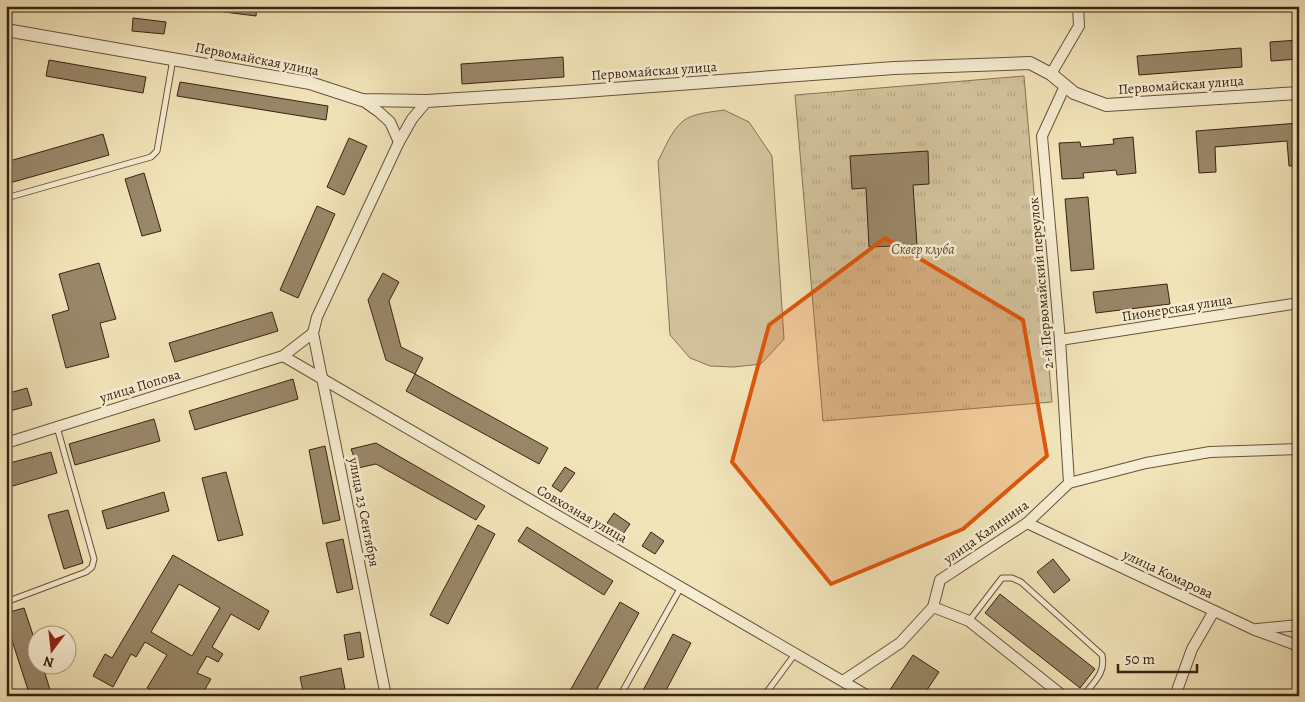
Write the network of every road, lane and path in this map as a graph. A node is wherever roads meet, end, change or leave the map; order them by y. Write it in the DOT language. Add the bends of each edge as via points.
graph roads {
  1 [pos="1078,6"];
  2 [pos="6,30"];
  3 [pos="173,59"];
  4 [pos="1051,74"];
  5 [pos="1065,86"];
  6 [pos="1299,93"];
  7 [pos="362,100"];
  8 [pos="427,101"];
  9 [pos="399,142"];
  10 [pos="6,198"];
  11 [pos="1299,303"];
  12 [pos="313,333"];
  13 [pos="1060,340"];
  14 [pos="283,356"];
  15 [pos="323,380"];
  16 [pos="57,427"];
  17 [pos="6,443"];
  18 [pos="1299,449"];
  19 [pos="1069,483"];
  20 [pos="1027,523"];
  21 [pos="681,587"];
  22 [pos="6,602"];
  23 [pos="934,606"];
  24 [pos="1214,611"];
  25 [pos="969,621"];
  26 [pos="1299,625"];
  27 [pos="1255,630"];
  28 [pos="1299,646"];
  29 [pos="795,653"];
  30 [pos="843,681"];
  31 [pos="386,696"];
  32 [pos="620,696"];
  33 [pos="764,696"];
  34 [pos="868,696"];
  35 [pos="1063,696"];
  36 [pos="1083,696"];
  37 [pos="1175,696"];
  1 -- 4 [label="street" via="1079,26"];
  2 -- 3 [label="street, Первомайская улица"];
  3 -- 7 [label="street, Первомайская улица" via="310,83"];
  3 -- 10 [label="lane" via="157,151 151,157"];
  4 -- 5 [label="street, Первомайская улица"];
  4 -- 8 [label="street, Первомайская улица" via="1030,63 894,68"];
  5 -- 6 [label="street, Первомайская улица" via="1074,93 1106,105"];
  5 -- 13 [label="street, 2-й Первомайский переулок" via="1042,136"];
  7 -- 8 [label="street, Первомайская улица"];
  7 -- 9 [label="street" via="390,122"];
  8 -- 9 [label="street, улица 23 Сентября"];
  9 -- 12 [label="street, улица 23 Сентября" via="317,317"];
  11 -- 13 [label="street, Пионерская улица"];
  12 -- 14 [label="street"];
  12 -- 15 [label="street, улица 23 Сентября"];
  13 -- 19 [label="street, 2-й Первомайский переулок"];
  14 -- 15 [label="street, Совхозная улица"];
  14 -- 16 [label="street, улица Попова"];
  15 -- 21 [label="street, Совхозная улица"];
  15 -- 31 [label="street, улица 23 Сентября"];
  16 -- 17 [label="street, улица Попова"];
  16 -- 22 [label="lane" via="94,559 92,567"];
  18 -- 19 [label="street, улица Калинина" via="1210,452"];
  19 -- 20 [label="street, улица Калинина"];
  20 -- 23 [label="street, улица Калинина" via="940,580"];
  20 -- 24 [label="street, улица Комарова"];
  21 -- 29 [label="street, Совхозная улица"];
  21 -- 32 [label="lane"];
  23 -- 25 [label="street"];
  23 -- 30 [label="street, улица Калинина" via="900,643"];
  24 -- 27 [label="street, улица Комарова"];
  24 -- 37 [label="street" via="1192,649"];
  25 -- 35 [label="street"];
  25 -- 36 [label="lane" via="1002,578 1021,582 1102,655 1104,665 1101,673"];
  26 -- 27 [label="street"];
  27 -- 28 [label="street, улица Комарова"];
  29 -- 30 [label="street, Совхозная улица"];
  29 -- 33 [label="lane"];
  30 -- 34 [label="street, Совхозная улица"];
}
